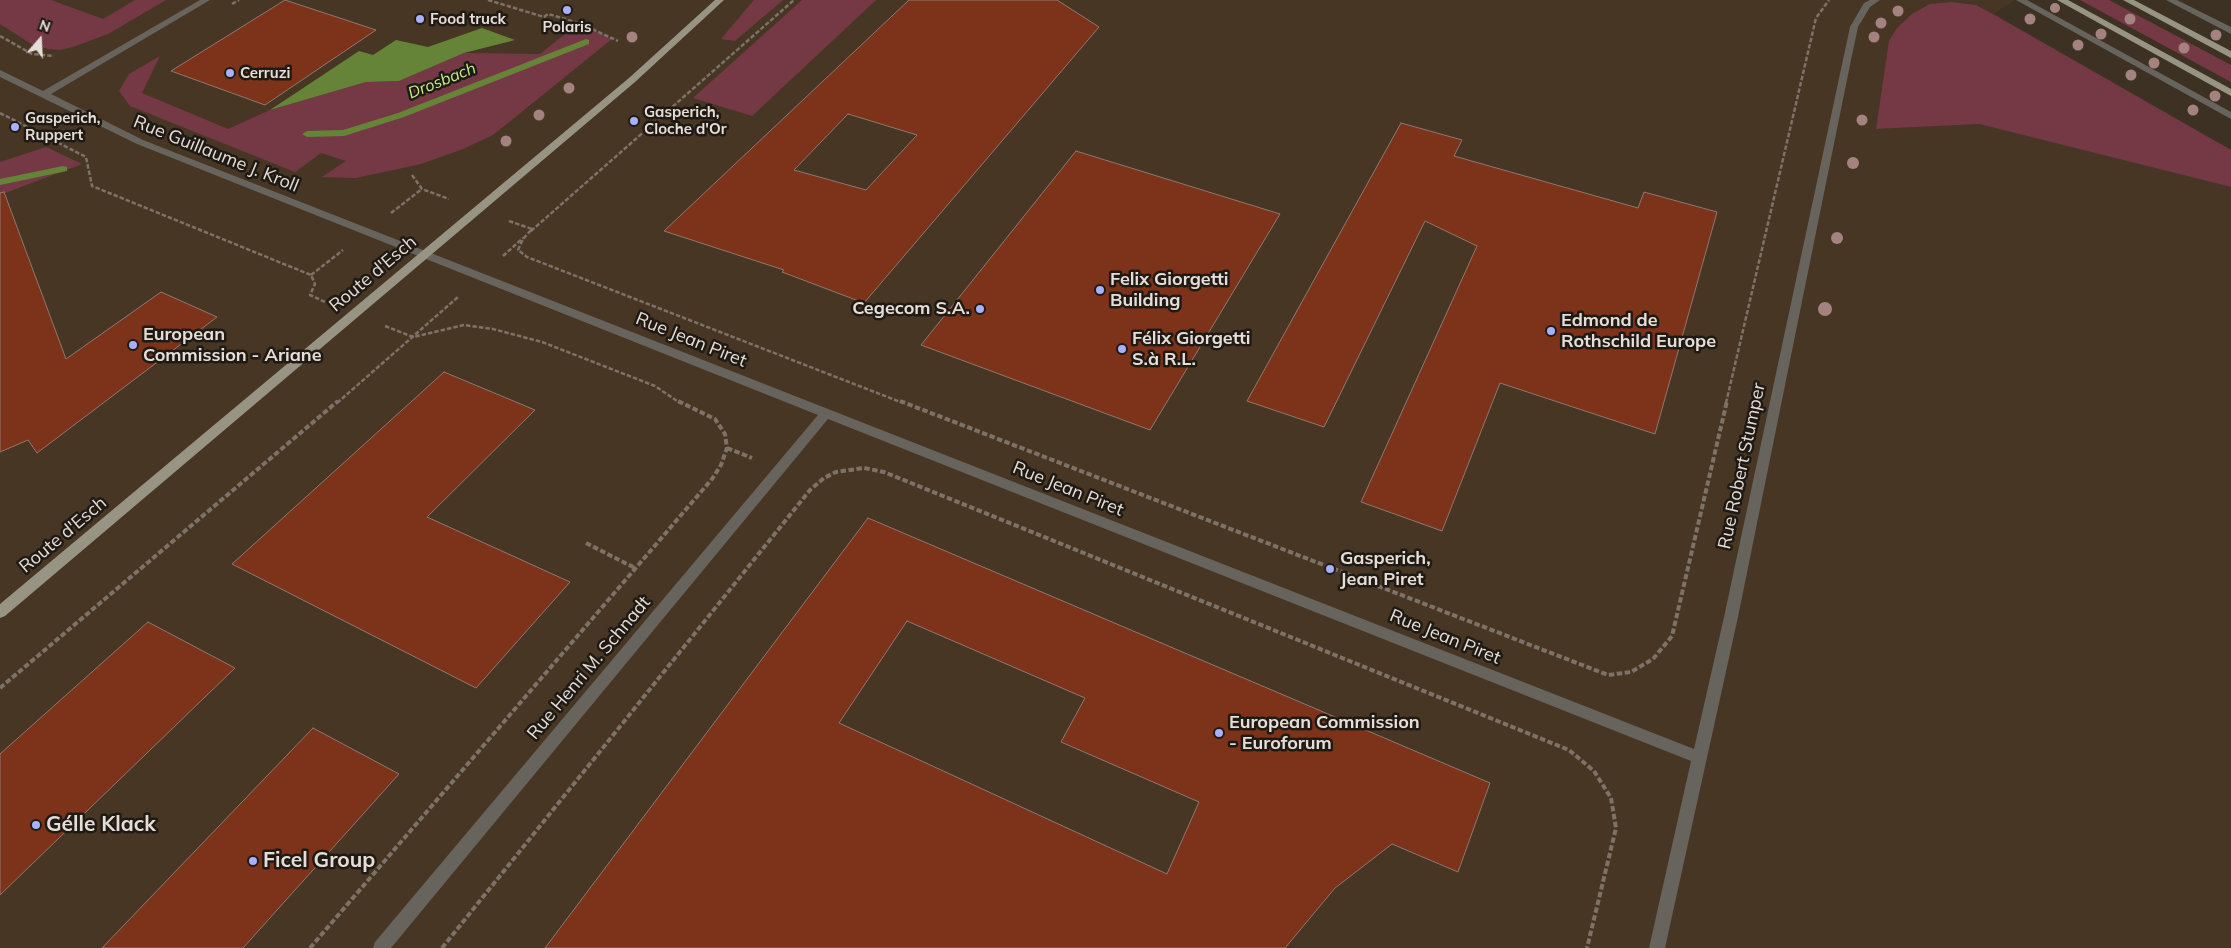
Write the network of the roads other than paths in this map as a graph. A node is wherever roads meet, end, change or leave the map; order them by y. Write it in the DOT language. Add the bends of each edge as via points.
graph roads {
  1 [pos="206,0"];
  2 [pos="720,0"];
  3 [pos="1876,0"];
  4 [pos="2020,0"];
  5 [pos="2061,0"];
  6 [pos="2127,0"];
  7 [pos="2170,0"];
  8 [pos="2231,32"];
  9 [pos="2231,55"];
  10 [pos="0,73"];
  11 [pos="2231,93"];
  12 [pos="43,96"];
  13 [pos="2231,116"];
  14 [pos="424,254"];
  15 [pos="826,413"];
  16 [pos="0,612"];
  17 [pos="1698,757"];
  18 [pos="381,948"];
  19 [pos="1657,948"];
  1 -- 12 [label="street"];
  2 -- 14 [label="main road, Route d'Esch" via="632,80"];
  3 -- 17 [label="street, Rue Robert Stumper" via="1867,5 1854,27 1846,60 1731,617"];
  4 -- 13 [label="street"];
  5 -- 11 [label="main road"];
  6 -- 9 [label="main road"];
  7 -- 8 [label="street"];
  10 -- 12 [label="street, Rue Guillaume J. Kroll"];
  12 -- 14 [label="street, Rue Guillaume J. Kroll" via="140,142"];
  14 -- 15 [label="street, Rue Jean Piret"];
  14 -- 16 [label="main road, Route d'Esch"];
  15 -- 17 [label="street, Rue Jean Piret"];
  15 -- 18 [label="street, Rue Henri M. Schnadt"];
  17 -- 19 [label="street, Rue Robert Stumper"];
}
